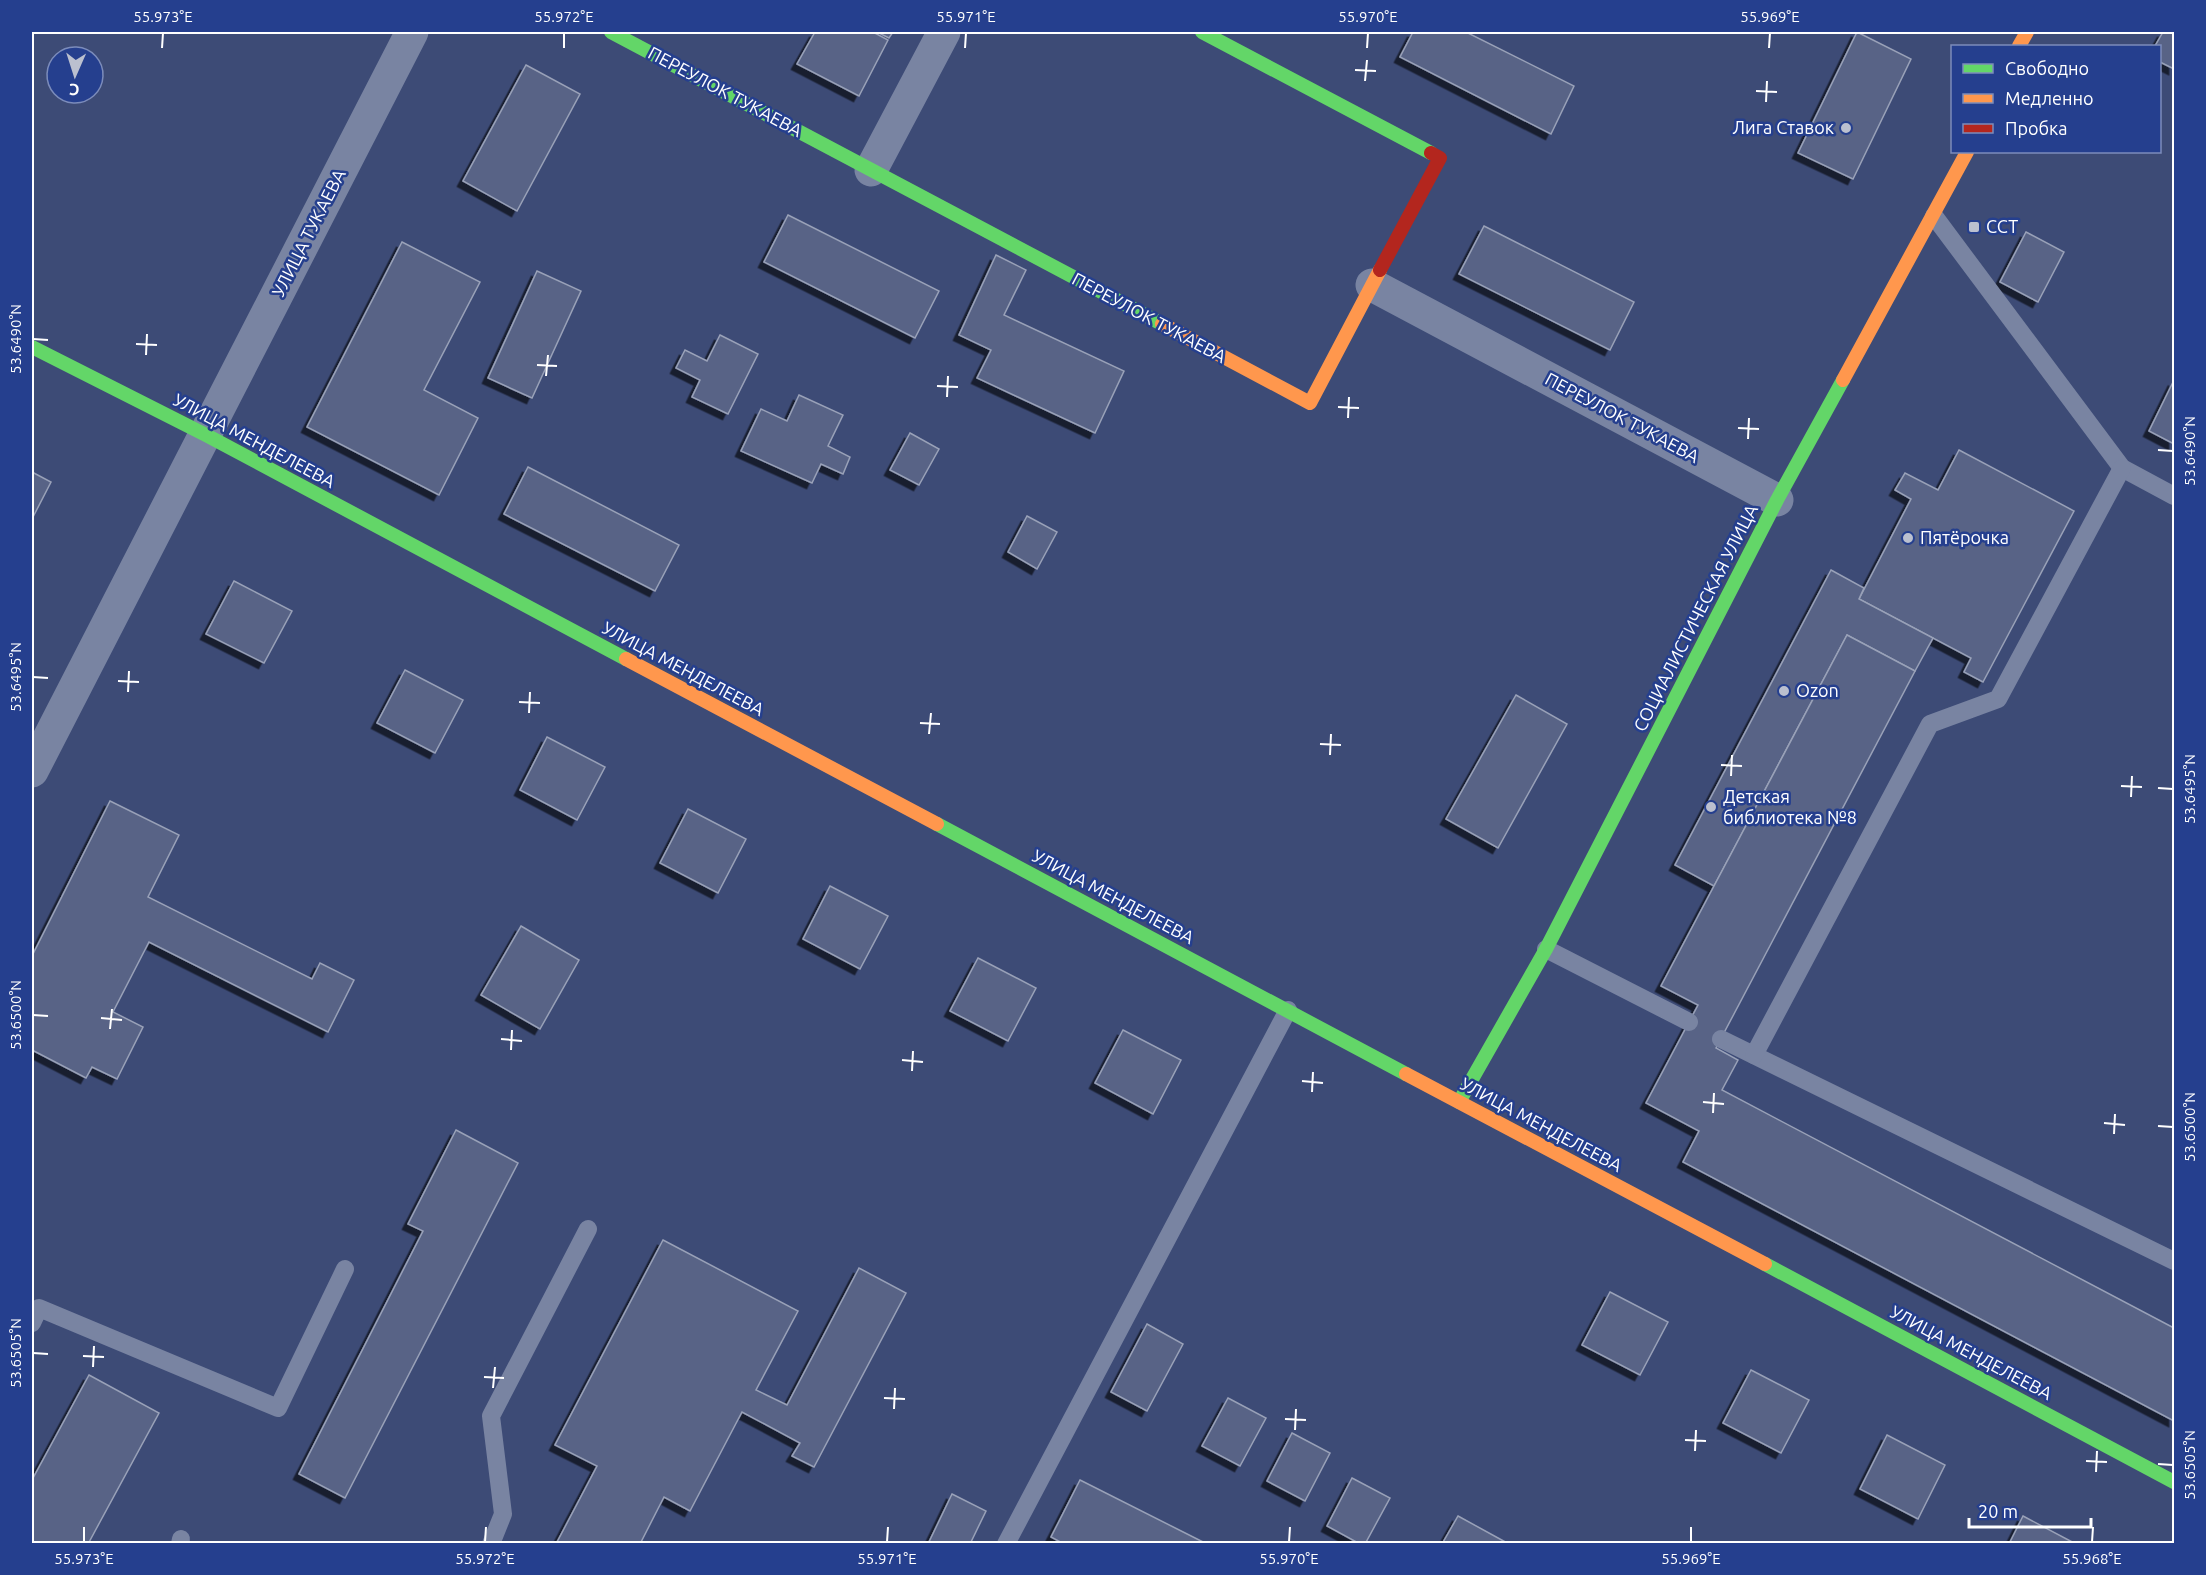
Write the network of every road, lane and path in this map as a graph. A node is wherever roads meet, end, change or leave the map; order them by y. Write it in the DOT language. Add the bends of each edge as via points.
graph roads {
  1 [pos="412,32"];
  2 [pos="611,32"];
  3 [pos="944,32"];
  4 [pos="1202,32"];
  5 [pos="1966,153"];
  6 [pos="871,170"];
  7 [pos="1934,216"];
  8 [pos="1372,285"];
  9 [pos="32,347"];
  10 [pos="206,435"];
  11 [pos="2122,468"];
  12 [pos="2175,496"];
  13 [pos="1777,500"];
  14 [pos="32,771"];
  15 [pos="1546,950"];
  16 [pos="1288,1010"];
  17 [pos="1689,1022"];
  18 [pos="1720,1039"];
  19 [pos="1754,1055"];
  20 [pos="1459,1102"];
  21 [pos="588,1229"];
  22 [pos="2175,1261"];
  23 [pos="345,1269"];
  24 [pos="32,1323"];
  25 [pos="2175,1482"];
  26 [pos="491,1544"];
  27 [pos="1006,1544"];
  1 -- 10 [label="street, УЛИЦА ТУКАЕВА"];
  2 -- 6 [label="street, ПЕРЕУЛОК ТУКАЕВА"];
  3 -- 6 [label="street"];
  4 -- 8 [label="street, ПЕРЕУЛОК ТУКАЕВА" via="1440,158"];
  5 -- 7 [label="street, СОЦИАЛИСТИЧЕСКАЯ УЛИЦА"];
  6 -- 8 [label="street, ПЕРЕУЛОК ТУКАЕВА" via="1310,403"];
  7 -- 11 [label="lane"];
  7 -- 13 [label="street, СОЦИАЛИСТИЧЕСКАЯ УЛИЦА"];
  8 -- 13 [label="street, ПЕРЕУЛОК ТУКАЕВА"];
  9 -- 10 [label="street, УЛИЦА МЕНДЕЛЕЕВА"];
  10 -- 14 [label="street, УЛИЦА ТУКАЕВА"];
  10 -- 16 [label="street, УЛИЦА МЕНДЕЛЕЕВА"];
  11 -- 12 [label="lane"];
  11 -- 19 [label="lane" via="1998,699 1930,724"];
  13 -- 15 [label="street, СОЦИАЛИСТИЧЕСКАЯ УЛИЦА"];
  15 -- 17 [label="lane"];
  15 -- 20 [label="street, СОЦИАЛИСТИЧЕСКАЯ УЛИЦА"];
  16 -- 20 [label="street, УЛИЦА МЕНДЕЛЕЕВА"];
  16 -- 27 [label="lane"];
  18 -- 19 [label="lane"];
  19 -- 22 [label="lane"];
  20 -- 25 [label="street, УЛИЦА МЕНДЕЛЕЕВА"];
  21 -- 26 [label="lane" via="491,1416 503,1514"];
  23 -- 24 [label="lane" via="278,1408 39,1308"];
}
